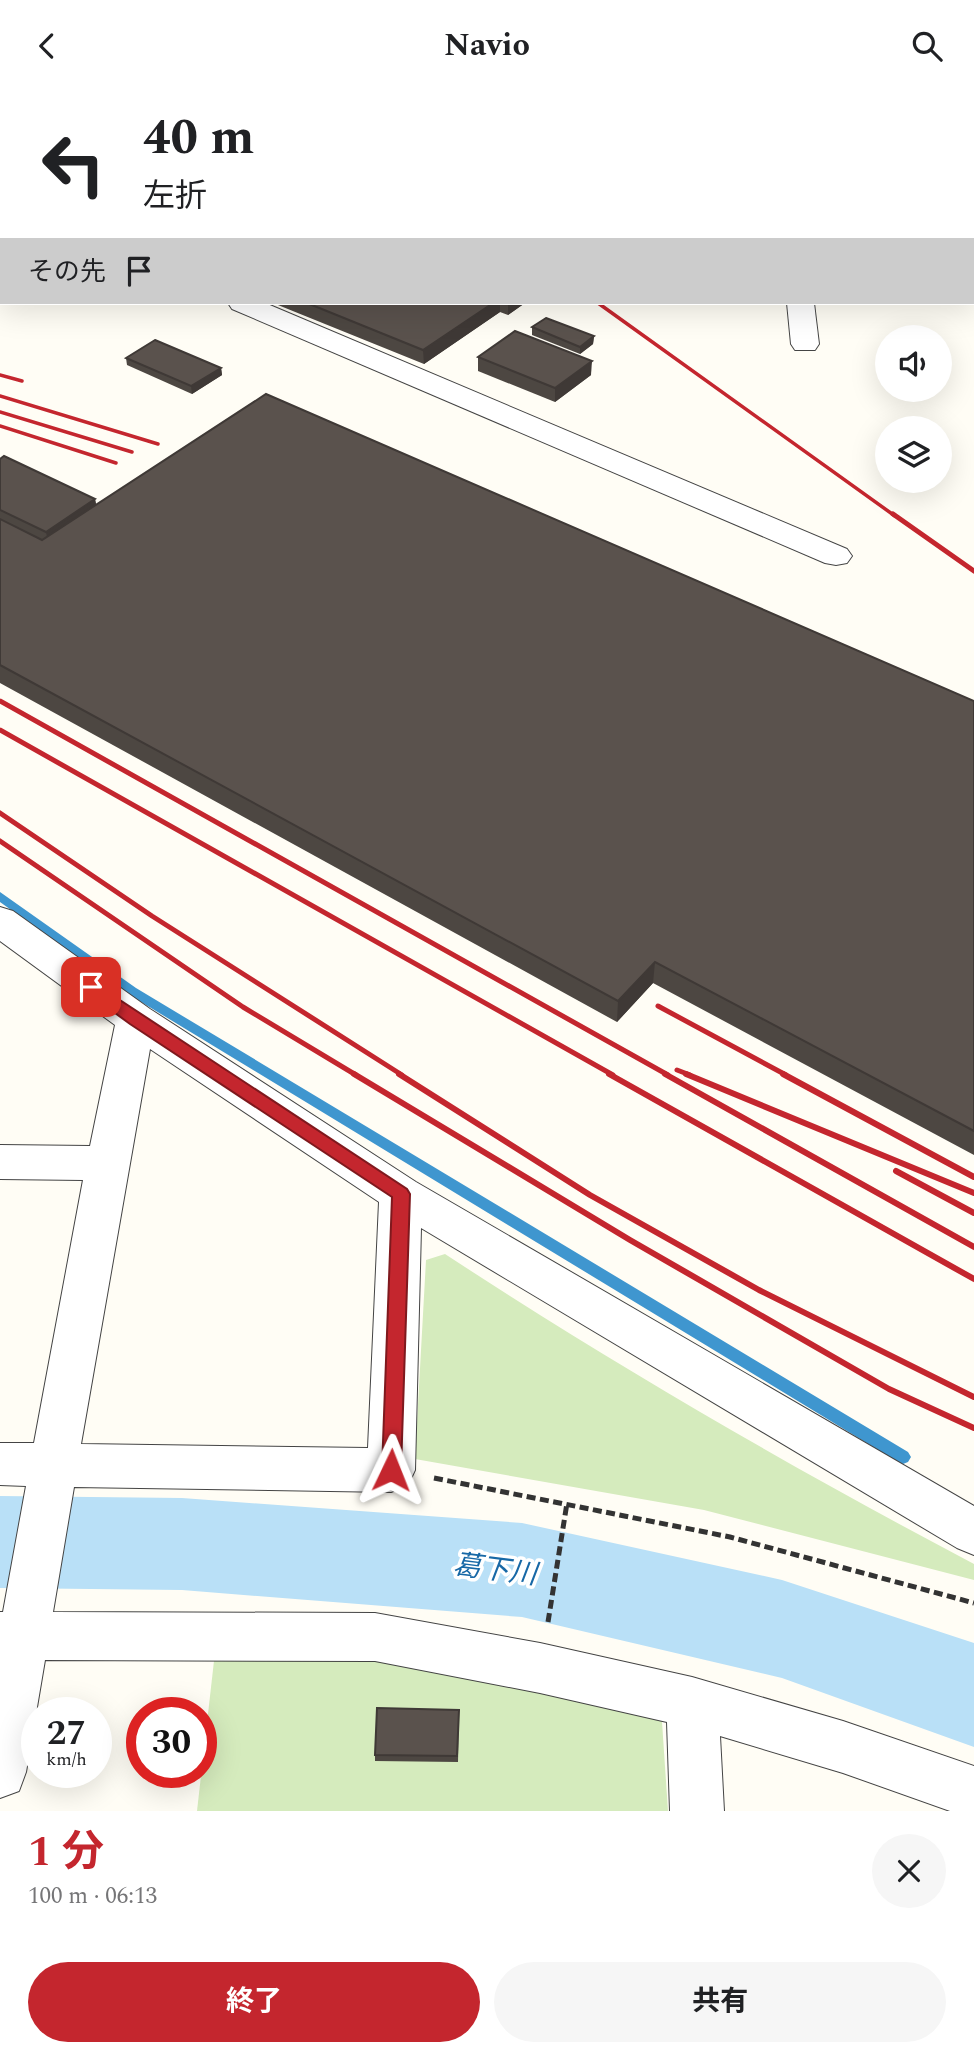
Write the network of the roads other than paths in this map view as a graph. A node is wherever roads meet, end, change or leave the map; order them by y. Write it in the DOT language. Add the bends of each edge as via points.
graph roads {
  1 [pos="247,305"];
  2 [pos="800,305"];
  3 [pos="805,344"];
  4 [pos="836,556"];
  5 [pos="0,921"];
  6 [pos="136,1020"];
  7 [pos="0,1162"];
  8 [pos="107,1163"];
  9 [pos="401,1194"];
  10 [pos="0,1464"];
  11 [pos="53,1465"];
  12 [pos="974,1532"];
  13 [pos="12,1636"];
  14 [pos="692,1702"];
  15 [pos="0,1772"];
  16 [pos="974,1793"];
  17 [pos="697,1811"];
  1 -- 4 [label="street"];
  2 -- 3 [label="street"];
  5 -- 6 [label="street"];
  6 -- 8 [label="street"];
  6 -- 9 [label="street"];
  7 -- 8 [label="street"];
  8 -- 11 [label="street"];
  9 -- 11 [label="street" via="391,1470"];
  9 -- 12 [label="street"];
  10 -- 11 [label="street"];
  11 -- 13 [label="street"];
  13 -- 14 [label="street" via="375,1637"];
  13 -- 15 [label="street"];
  14 -- 16 [label="street" via="843,1747"];
  14 -- 17 [label="street"];
}
